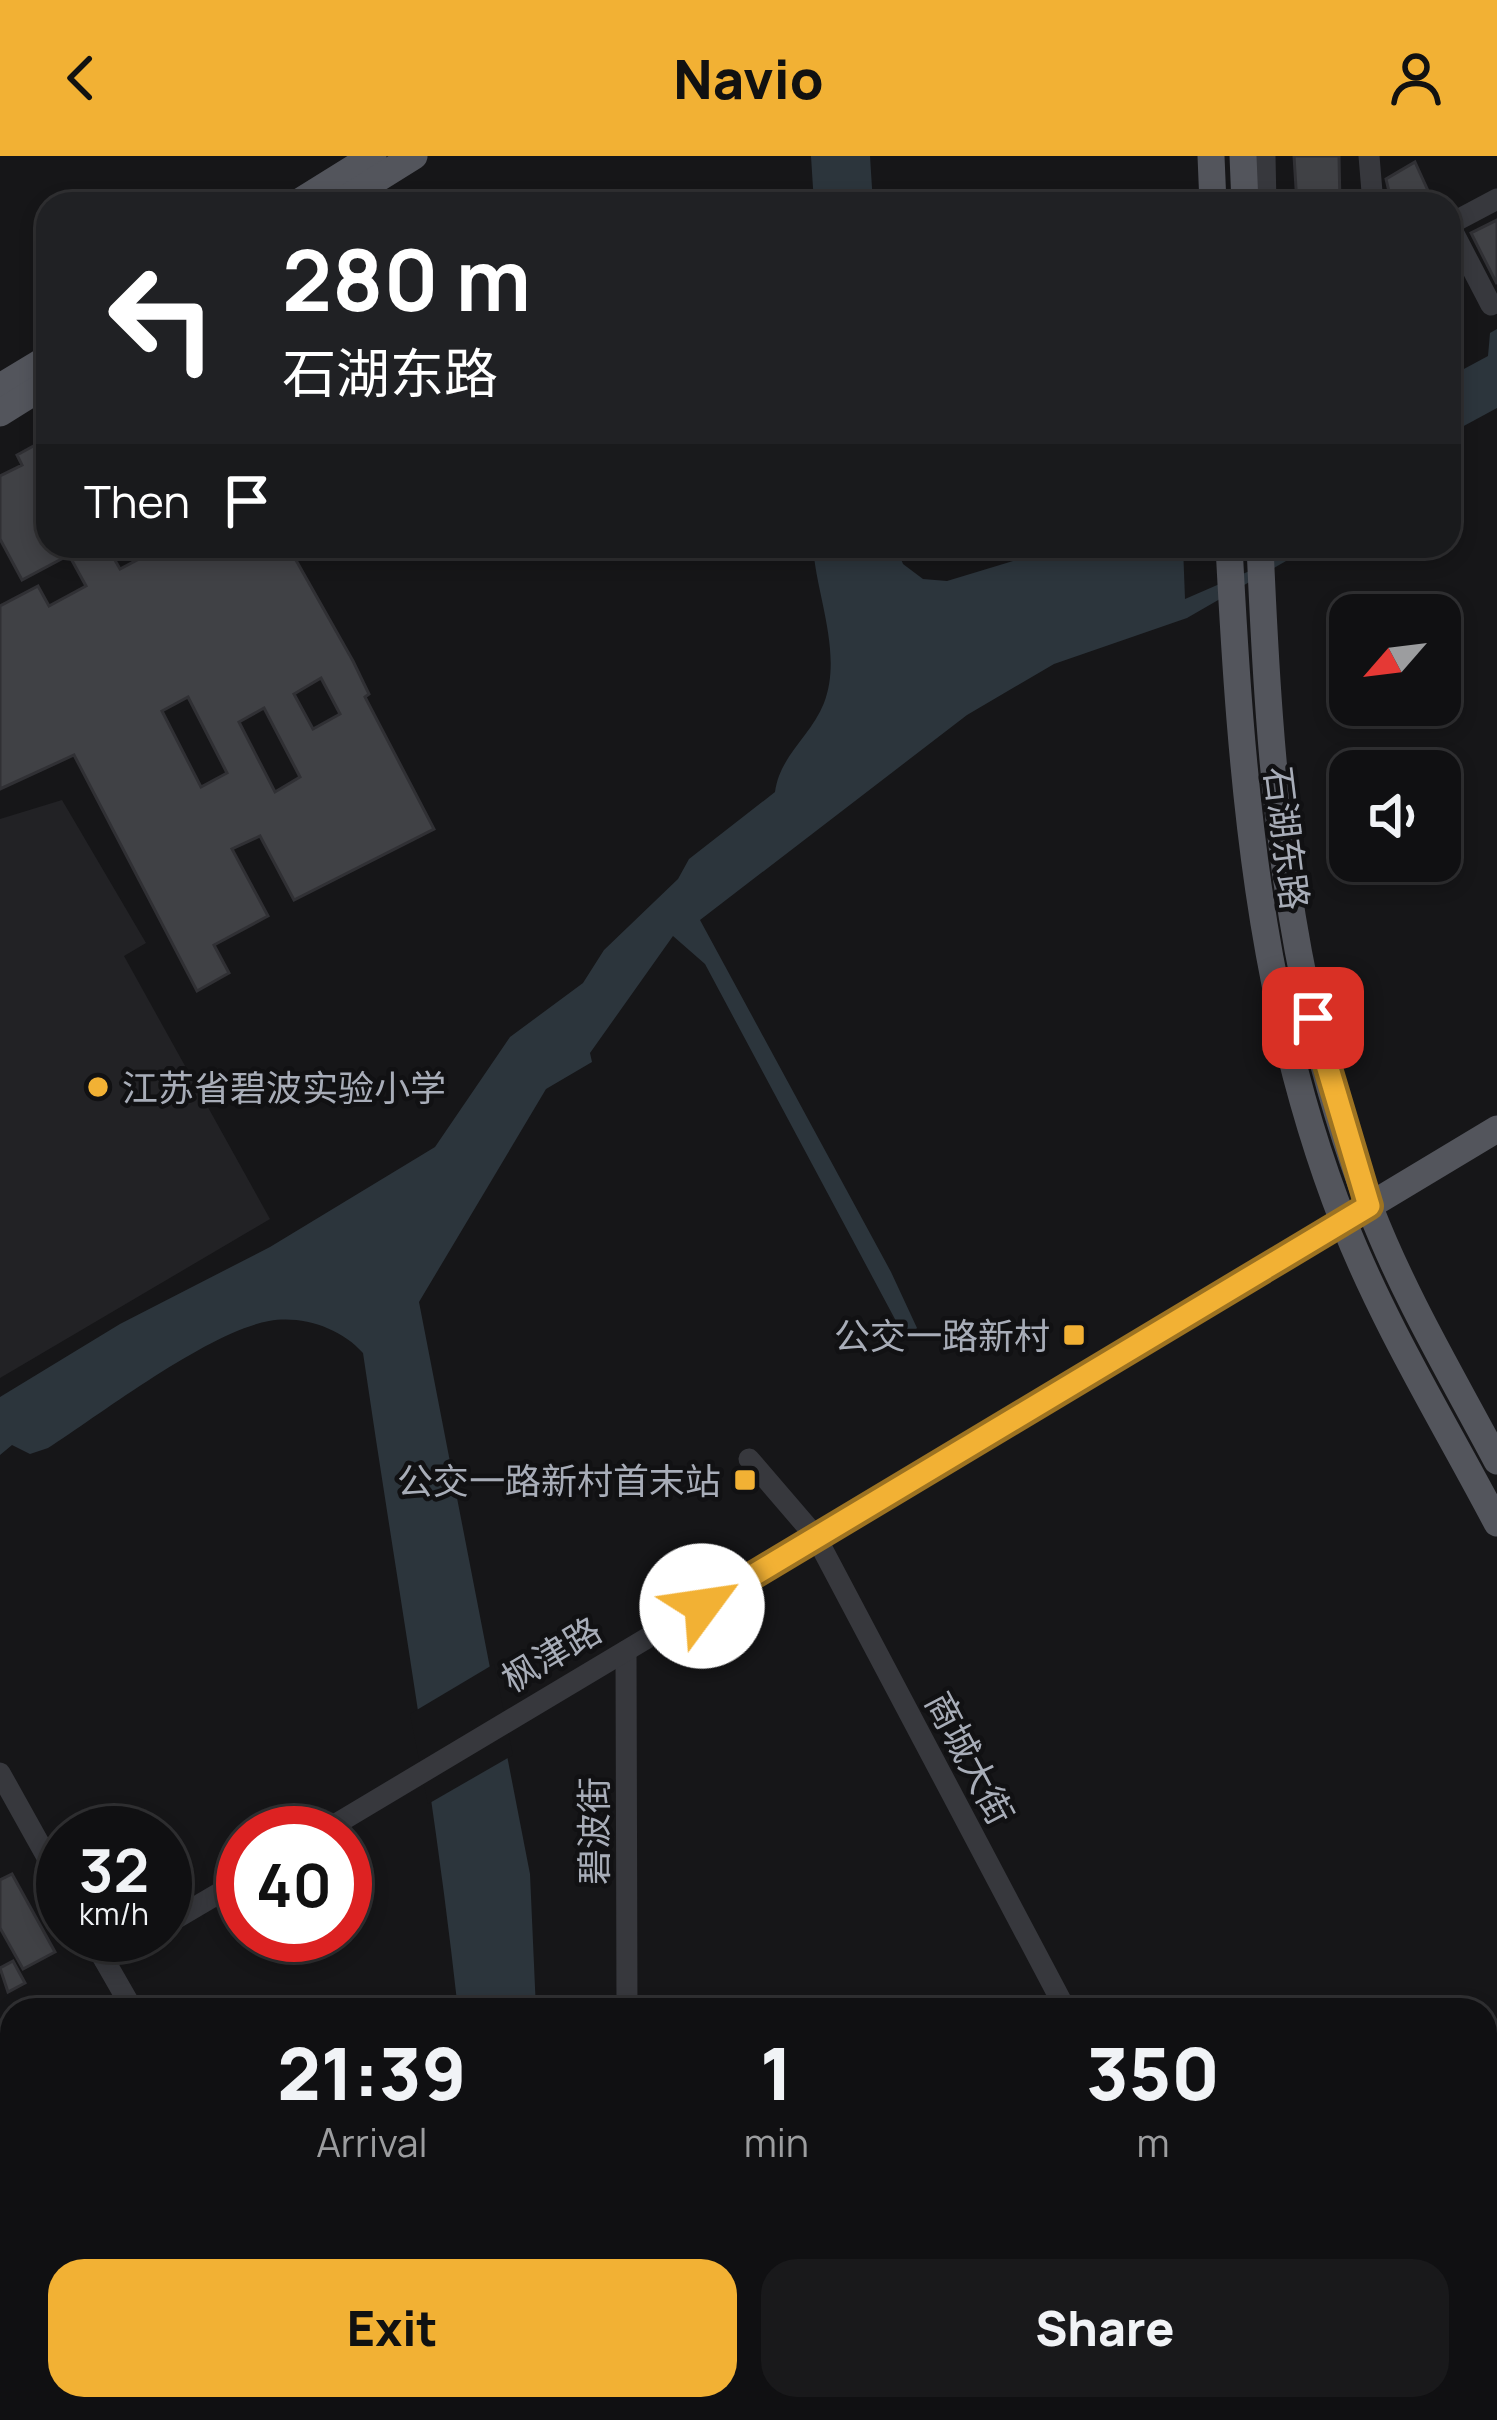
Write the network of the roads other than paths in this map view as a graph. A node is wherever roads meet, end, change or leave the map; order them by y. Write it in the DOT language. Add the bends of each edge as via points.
graph roads {
  1 [pos="373,156"];
  2 [pos="414,156"];
  3 [pos="1210,156"];
  4 [pos="1243,156"];
  5 [pos="1265,156"];
  6 [pos="1369,156"];
  7 [pos="315,192"];
  8 [pos="356,192"];
  9 [pos="1212,192"];
  10 [pos="1244,192"];
  11 [pos="1266,192"];
  12 [pos="1372,192"];
  13 [pos="1497,199"];
  14 [pos="1461,218"];
  15 [pos="1461,247"];
  16 [pos="1491,305"];
  17 [pos="36,365"];
  18 [pos="0,387"];
  19 [pos="36,390"];
  20 [pos="0,413"];
  21 [pos="1230,558"];
  22 [pos="1261,558"];
  23 [pos="1497,1129"];
  24 [pos="1369,1206"];
  25 [pos="1343,1222"];
  26 [pos="749,1459"];
  27 [pos="1497,1461"];
  28 [pos="1497,1522"];
  29 [pos="816,1538"];
  30 [pos="626,1651"];
  31 [pos="0,1774"];
  32 [pos="366,1806"];
  33 [pos="36,1838"];
  34 [pos="106,1962"];
  35 [pos="126,1998"];
  36 [pos="627,1998"];
  37 [pos="1060,1998"];
  1 -- 7 [label="main road"];
  2 -- 8 [label="main road"];
  3 -- 9 [label="main road"];
  4 -- 10 [label="main road"];
  5 -- 11 [label="street"];
  6 -- 12 [label="street"];
  13 -- 14 [label="street"];
  15 -- 16 [label="street"];
  17 -- 18 [label="main road"];
  19 -- 20 [label="main road"];
  21 -- 25 [label="main road, 石湖东路" via="1257,902 1292,1060"];
  22 -- 24 [label="main road, 石湖东路" via="1283,881 1328,1078"];
  23 -- 24 [label="main road, 枫津路"];
  24 -- 25 [label="street, 枫津路"];
  24 -- 27 [label="main road, 石湖东路"];
  25 -- 28 [label="main road, 石湖东路"];
  25 -- 29 [label="street, 枫津路"];
  26 -- 29 [label="street, 商城大街"];
  29 -- 30 [label="street, 枫津路"];
  29 -- 37 [label="street, 商城大街"];
  30 -- 32 [label="street, 枫津路"];
  30 -- 36 [label="street, 碧波街"];
  31 -- 33 [label="street"];
  34 -- 35 [label="street"];
}
